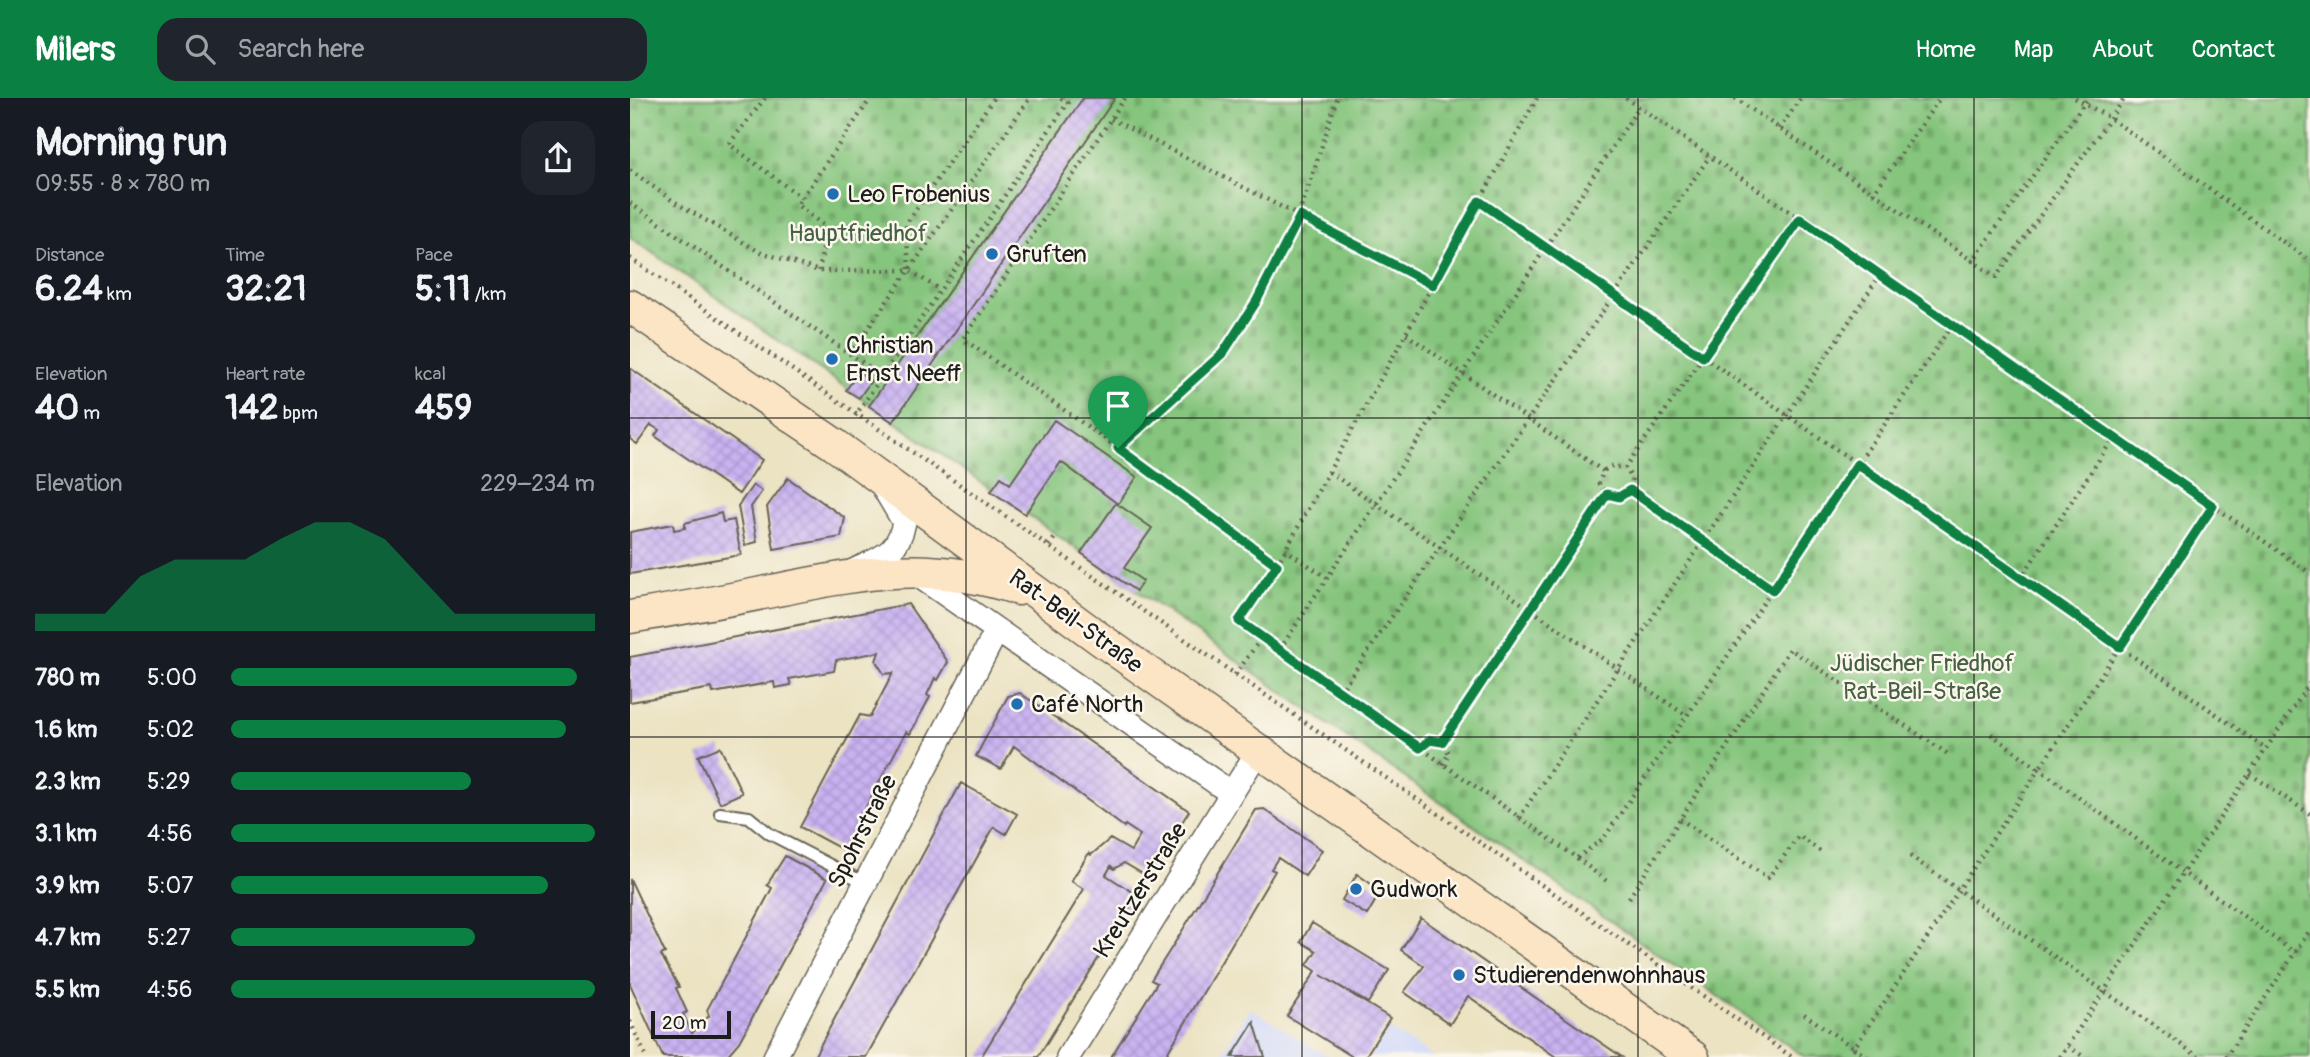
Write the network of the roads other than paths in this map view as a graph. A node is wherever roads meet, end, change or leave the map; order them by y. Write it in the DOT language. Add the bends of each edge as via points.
graph roads {
  1 [pos="630,306"];
  2 [pos="873,474"];
  3 [pos="909,569"];
  4 [pos="843,576"];
  5 [pos="1040,596"];
  6 [pos="630,617"];
  7 [pos="997,630"];
  8 [pos="1258,751"];
  9 [pos="1231,793"];
  10 [pos="720,813"];
  11 [pos="865,883"];
  12 [pos="775,1057"];
  13 [pos="1068,1057"];
  14 [pos="1693,1057"];
  1 -- 2 [label="main road, Rat-Beil-Straße"];
  2 -- 4 [label="street" via="897,505 904,522 901,540 890,553"];
  2 -- 5 [label="main road, Rat-Beil-Straße"];
  3 -- 4 [label="main road"];
  3 -- 5 [label="main road" via="957,573"];
  3 -- 7 [label="street, Rat-Beil-Straße"];
  4 -- 6 [label="main road"];
  5 -- 8 [label="main road, Rat-Beil-Straße"];
  7 -- 9 [label="street, Rat-Beil-Straße"];
  7 -- 11 [label="street, Spohrstraße"];
  8 -- 9 [label="street, Kreutzerstraße"];
  8 -- 14 [label="main road, Rat-Beil-Straße"];
  9 -- 13 [label="street, Kreutzerstraße"];
  10 -- 11 [label="lane" via="749,817 771,834"];
  11 -- 12 [label="street, Spohrstraße"];
}
